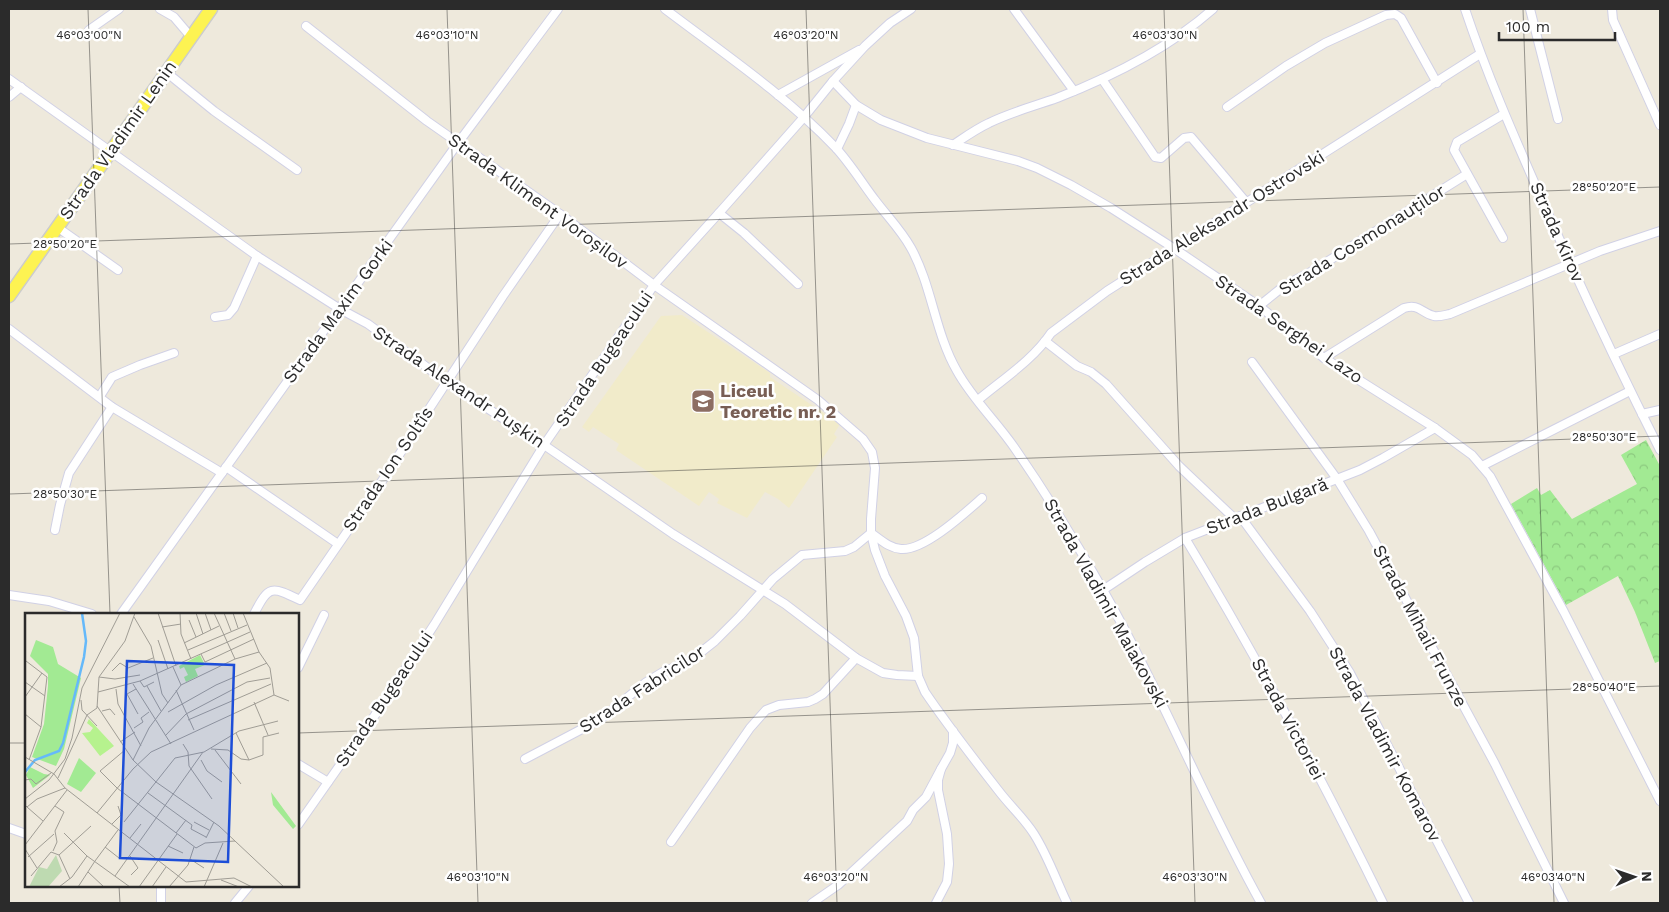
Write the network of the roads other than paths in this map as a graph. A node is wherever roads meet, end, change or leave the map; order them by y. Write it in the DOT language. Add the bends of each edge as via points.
graph roads {
  1 [pos="119,9"];
  2 [pos="160,9"];
  3 [pos="211,9"];
  4 [pos="558,9"];
  5 [pos="665,9"];
  6 [pos="911,9"];
  7 [pos="1014,9"];
  8 [pos="1213,9"];
  9 [pos="1465,9"];
  10 [pos="1530,9"];
  11 [pos="1612,9"];
  12 [pos="306,26"];
  13 [pos="89,30"];
  14 [pos="191,37"];
  15 [pos="865,46"];
  16 [pos="1480,54"];
  17 [pos="166,72"];
  18 [pos="9,79"];
  19 [pos="1102,79"];
  20 [pos="833,81"];
  21 [pos="1437,83"];
  22 [pos="21,87"];
  23 [pos="1074,91"];
  24 [pos="778,95"];
  25 [pos="9,97"];
  26 [pos="856,105"];
  27 [pos="1228,107"];
  28 [pos="1504,114"];
  29 [pos="804,117"];
  30 [pos="1558,118"];
  31 [pos="1660,125"];
  32 [pos="458,143"];
  33 [pos="953,145"];
  34 [pos="838,149"];
  35 [pos="110,151"];
  36 [pos="297,170"];
  37 [pos="1466,174"];
  38 [pos="1246,202"];
  39 [pos="719,213"];
  40 [pos="560,214"];
  41 [pos="57,227"];
  42 [pos="1660,231"];
  43 [pos="1503,238"];
  44 [pos="1175,249"];
  45 [pos="256,256"];
  46 [pos="1570,263"];
  47 [pos="118,270"];
  48 [pos="798,284"];
  49 [pos="654,285"];
  50 [pos="9,296"];
  51 [pos="1259,306"];
  52 [pos="340,309"];
  53 [pos="215,317"];
  54 [pos="9,329"];
  55 [pos="1660,334"];
  56 [pos="1045,341"];
  57 [pos="174,353"];
  58 [pos="1614,354"];
  59 [pos="1324,358"];
  60 [pos="1252,362"];
  61 [pos="447,382"];
  62 [pos="1630,391"];
  63 [pos="100,396"];
  64 [pos="978,400"];
  65 [pos="112,407"];
  66 [pos="1660,410"];
  67 [pos="1642,414"];
  68 [pos="1435,428"];
  69 [pos="544,445"];
  70 [pos="1660,450"];
  71 [pos="1482,466"];
  72 [pos="224,470"];
  73 [pos="1337,479"];
  74 [pos="982,498"];
  75 [pos="1237,517"];
  76 [pos="56,530"];
  77 [pos="871,533"];
  78 [pos="1185,538"];
  79 [pos="338,544"];
  80 [pos="762,590"];
  81 [pos="1103,590"];
  82 [pos="9,595"];
  83 [pos="89,613"];
  84 [pos="122,613"];
  85 [pos="254,613"];
  86 [pos="324,616"];
  87 [pos="856,658"];
  88 [pos="299,666"];
  89 [pos="918,676"];
  90 [pos="953,731"];
  91 [pos="525,759"];
  92 [pos="299,765"];
  93 [pos="941,769"];
  94 [pos="328,782"];
  95 [pos="1660,801"];
  96 [pos="299,824"];
  97 [pos="9,828"];
  98 [pos="25,834"];
  99 [pos="671,842"];
  100 [pos="161,887"];
  101 [pos="248,887"];
  102 [pos="161,903"];
  103 [pos="235,903"];
  104 [pos="812,903"];
  105 [pos="936,903"];
  106 [pos="1067,903"];
  107 [pos="1261,903"];
  108 [pos="1383,903"];
  109 [pos="1469,903"];
  110 [pos="1564,903"];
  1 -- 13 [label="street"];
  2 -- 14 [label="street" via="174,17"];
  3 -- 14 [label="main road, Strada Vladimir Lenin"];
  4 -- 32 [label="street, Strada Maxim Gorki"];
  5 -- 24 [label="street, Strada Vladimir Maiakovski"];
  6 -- 15 [label="street, Strada Bugeacului"];
  7 -- 23 [label="street"];
  8 -- 19 [label="street" via="1166,43"];
  9 -- 16 [label="street, Strada Kirov"];
  10 -- 30 [label="street"];
  11 -- 31 [label="street" via="1613,20"];
  12 -- 32 [label="street, Strada Kliment Voroșilov"];
  14 -- 17 [label="main road, Strada Vladimir Lenin"];
  15 -- 20 [label="street, Strada Bugeacului"];
  15 -- 24 [label="street, Strada Bugeacului"];
  16 -- 21 [label="street, Strada Aleksandr Ostrovski"];
  16 -- 28 [label="street, Strada Kirov"];
  17 -- 35 [label="main road, Strada Vladimir Lenin"];
  17 -- 36 [label="street"];
  18 -- 22 [label="street, Strada Alexandr Pușkin"];
  19 -- 23 [label="street"];
  19 -- 38 [label="street" via="1155,157 1161,158 1184,138 1191,136"];
  20 -- 26 [label="street, Strada Serghei Lazo"];
  20 -- 29 [label="street, Strada Bugeacului"];
  21 -- 27 [label="street" via="1401,18 1395,14 1325,43"];
  21 -- 38 [label="street, Strada Aleksandr Ostrovski"];
  22 -- 25 [label="street"];
  22 -- 35 [label="street, Strada Alexandr Pușkin"];
  23 -- 33 [label="street" via="991,122"];
  24 -- 29 [label="street, Strada Vladimir Maiakovski"];
  26 -- 33 [label="street, Strada Serghei Lazo" via="881,120"];
  26 -- 34 [label="street"];
  28 -- 37 [label="street" via="1458,142 1454,150"];
  28 -- 46 [label="street, Strada Kirov"];
  29 -- 34 [label="street, Strada Vladimir Maiakovski"];
  29 -- 39 [label="street, Strada Bugeacului"];
  32 -- 40 [label="street, Strada Kliment Voroșilov"];
  32 -- 52 [label="street, Strada Maxim Gorki"];
  33 -- 44 [label="street, Strada Serghei Lazo" via="1037,168 1111,208"];
  34 -- 64 [label="street, Strada Vladimir Maiakovski" via="910,245 947,350 956,370"];
  35 -- 41 [label="main road, Strada Vladimir Lenin"];
  35 -- 45 [label="street, Strada Alexandr Pușkin"];
  37 -- 43 [label="street"];
  37 -- 51 [label="street, Strada Cosmonauților" via="1284,286"];
  38 -- 44 [label="street, Strada Aleksandr Ostrovski"];
  39 -- 48 [label="street"];
  39 -- 49 [label="street, Strada Bugeacului"];
  40 -- 49 [label="street, Strada Kliment Voroșilov"];
  40 -- 61 [label="street, Strada Ion Soltîs"];
  41 -- 47 [label="street"];
  41 -- 50 [label="main road, Strada Vladimir Lenin"];
  42 -- 46 [label="street"];
  44 -- 51 [label="street, Strada Serghei Lazo"];
  44 -- 56 [label="street, Strada Aleksandr Ostrovski" via="1107,290"];
  45 -- 52 [label="street, Strada Alexandr Pușkin"];
  45 -- 53 [label="street" via="234,308 228,314"];
  46 -- 58 [label="street, Strada Kirov"];
  46 -- 59 [label="street" via="1439,317 1415,306 1404,308"];
  49 -- 69 [label="street, Strada Bugeacului"];
  49 -- 77 [label="street, Strada Kliment Voroșilov" via="818,400 863,439 872,452 875,468"];
  51 -- 59 [label="street, Strada Serghei Lazo"];
  52 -- 61 [label="street, Strada Alexandr Pușkin" via="368,324"];
  52 -- 72 [label="street, Strada Maxim Gorki"];
  54 -- 63 [label="street"];
  55 -- 58 [label="street"];
  56 -- 64 [label="street, Strada Aleksandr Ostrovski"];
  56 -- 75 [label="street, Strada Vladimir Komarov" via="1106,384 1179,466"];
  57 -- 63 [label="street" via="112,377"];
  58 -- 62 [label="street, Strada Kirov"];
  59 -- 68 [label="street, Strada Serghei Lazo"];
  60 -- 73 [label="street, Strada Mihail Frunze"];
  61 -- 69 [label="street, Strada Alexandr Pușkin"];
  61 -- 79 [label="street, Strada Ion Soltîs"];
  62 -- 67 [label="street, Strada Kirov"];
  62 -- 71 [label="street"];
  63 -- 65 [label="street"];
  64 -- 81 [label="street, Strada Vladimir Maiakovski" via="1042,489"];
  65 -- 72 [label="street"];
  65 -- 76 [label="street" via="69,473"];
  66 -- 67 [label="street"];
  67 -- 70 [label="street, Strada Kirov"];
  68 -- 71 [label="street, Strada Serghei Lazo"];
  68 -- 73 [label="street, Strada Bulgară" via="1384,458"];
  69 -- 80 [label="street, Strada Alexandr Pușkin" via="673,534"];
  69 -- 94 [label="street, Strada Bugeacului" via="434,625"];
  71 -- 95 [label="street, Strada Serghei Lazo" via="1564,612"];
  72 -- 79 [label="street"];
  72 -- 84 [label="street, Strada Maxim Gorki"];
  73 -- 75 [label="street, Strada Bulgară"];
  73 -- 110 [label="street, Strada Mihail Frunze" via="1369,531 1495,764"];
  74 -- 77 [label="street" via="934,538 914,547 902,550 888,546"];
  75 -- 78 [label="street, Strada Bulgară"];
  75 -- 109 [label="street, Strada Vladimir Komarov" via="1310,611 1350,673"];
  77 -- 80 [label="street, Strada Fabricilor" via="845,551 802,555"];
  77 -- 89 [label="street, Strada Kliment Voroșilov" via="884,576 914,638"];
  78 -- 81 [label="street, Strada Bulgară"];
  78 -- 108 [label="street, Strada Victoriei" via="1263,670"];
  79 -- 85 [label="street, Strada Ion Soltîs" via="300,600 279,590 270,591 263,596"];
  80 -- 87 [label="street, Strada Alexandr Pușkin"];
  80 -- 91 [label="street, Strada Fabricilor" via="728,628 691,660 645,683 600,719"];
  81 -- 107 [label="street, Strada Vladimir Maiakovski"];
  82 -- 83 [label="street" via="49,601"];
  86 -- 88 [label="street"];
  87 -- 89 [label="street, Strada Alexandr Pușkin" via="883,673"];
  87 -- 99 [label="street" via="815,699 766,710"];
  89 -- 90 [label="street, Strada Kliment Voroșilov" via="925,692"];
  90 -- 93 [label="street" via="950,753"];
  90 -- 106 [label="street, Strada Kliment Voroșilov" via="1034,835 1050,862"];
  92 -- 94 [label="street"];
  93 -- 104 [label="street" via="926,797 907,821 838,885"];
  93 -- 105 [label="street" via="938,790 949,864 947,882"];
  94 -- 96 [label="street, Strada Bugeacului"];
  97 -- 98 [label="street"];
  100 -- 102 [label="street"];
  101 -- 103 [label="street"];
}
